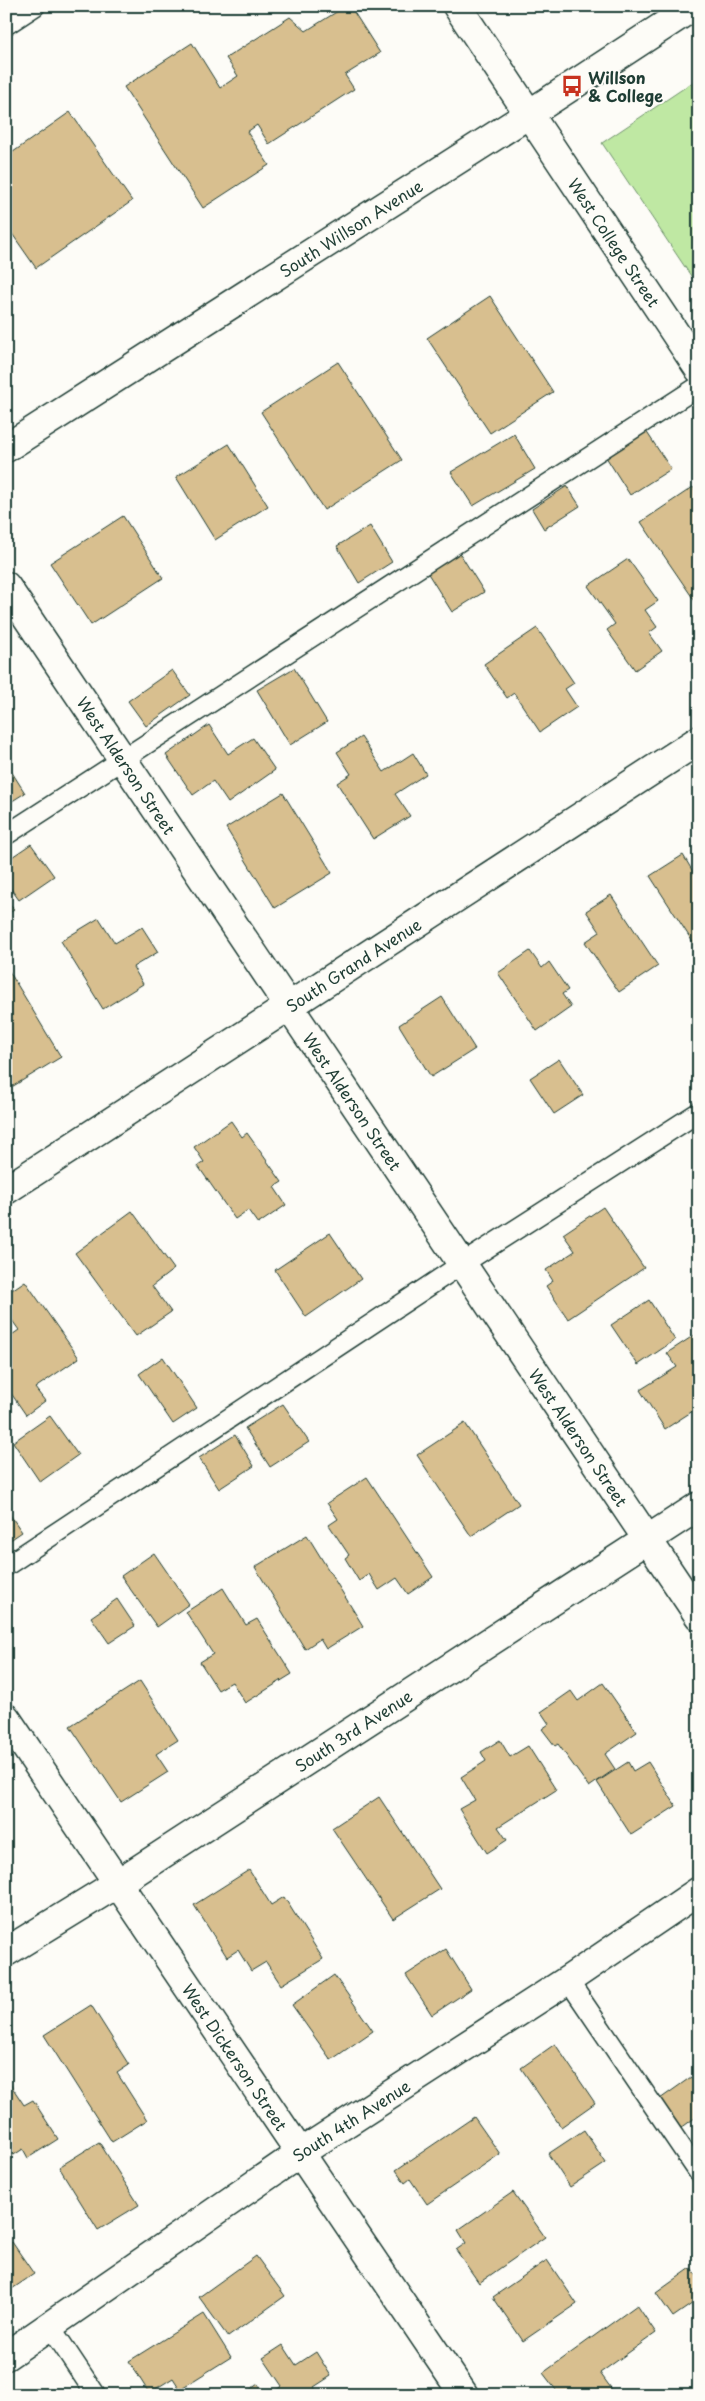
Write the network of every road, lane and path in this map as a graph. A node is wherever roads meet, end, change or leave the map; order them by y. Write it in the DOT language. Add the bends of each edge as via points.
graph roads {
  1 [pos="35,6"];
  2 [pos="457,6"];
  3 [pos="694,6"];
  4 [pos="6,25"];
  5 [pos="529,114"];
  6 [pos="699,369"];
  7 [pos="699,386"];
  8 [pos="6,448"];
  9 [pos="6,586"];
  10 [pos="699,740"];
  11 [pos="123,760"];
  12 [pos="6,835"];
  13 [pos="289,1006"];
  14 [pos="699,1112"];
  15 [pos="6,1190"];
  16 [pos="462,1264"];
  17 [pos="699,1506"];
  18 [pos="647,1539"];
  19 [pos="6,1566"];
  20 [pos="699,1616"];
  21 [pos="6,1718"];
  22 [pos="118,1883"];
  23 [pos="699,1891"];
  24 [pos="6,1952"];
  25 [pos="568,1980"];
  26 [pos="300,2152"];
  27 [pos="699,2174"];
  28 [pos="50,2326"];
  29 [pos="6,2356"];
  30 [pos="96,2395"];
  31 [pos="464,2395"];
  1 -- 4 [label="lane"];
  2 -- 5 [label="street, West College Street"];
  3 -- 5 [label="street, South Willson Avenue"];
  5 -- 6 [label="street, West College Street"];
  5 -- 8 [label="street, South Willson Avenue"];
  7 -- 11 [label="lane"];
  9 -- 11 [label="street, West Alderson Street"];
  10 -- 13 [label="street, South Grand Avenue"];
  11 -- 12 [label="lane"];
  11 -- 13 [label="street, West Alderson Street"];
  13 -- 15 [label="street, South Grand Avenue"];
  13 -- 16 [label="street, West Alderson Street"];
  14 -- 16 [label="lane"];
  16 -- 18 [label="street, West Alderson Street"];
  16 -- 19 [label="lane"];
  17 -- 18 [label="street, South 3rd Avenue"];
  18 -- 20 [label="street, West Alderson Street"];
  18 -- 22 [label="street, South 3rd Avenue"];
  21 -- 22 [label="street, West Dickerson Street"];
  22 -- 24 [label="street, South 3rd Avenue"];
  22 -- 26 [label="street, West Dickerson Street"];
  23 -- 25 [label="street, South 4th Avenue"];
  25 -- 26 [label="street, South 4th Avenue"];
  25 -- 27 [label="lane"];
  26 -- 28 [label="street, South 4th Avenue"];
  26 -- 31 [label="street, West Dickerson Street"];
  28 -- 29 [label="street, South 4th Avenue"];
  28 -- 30 [label="lane"];
}
